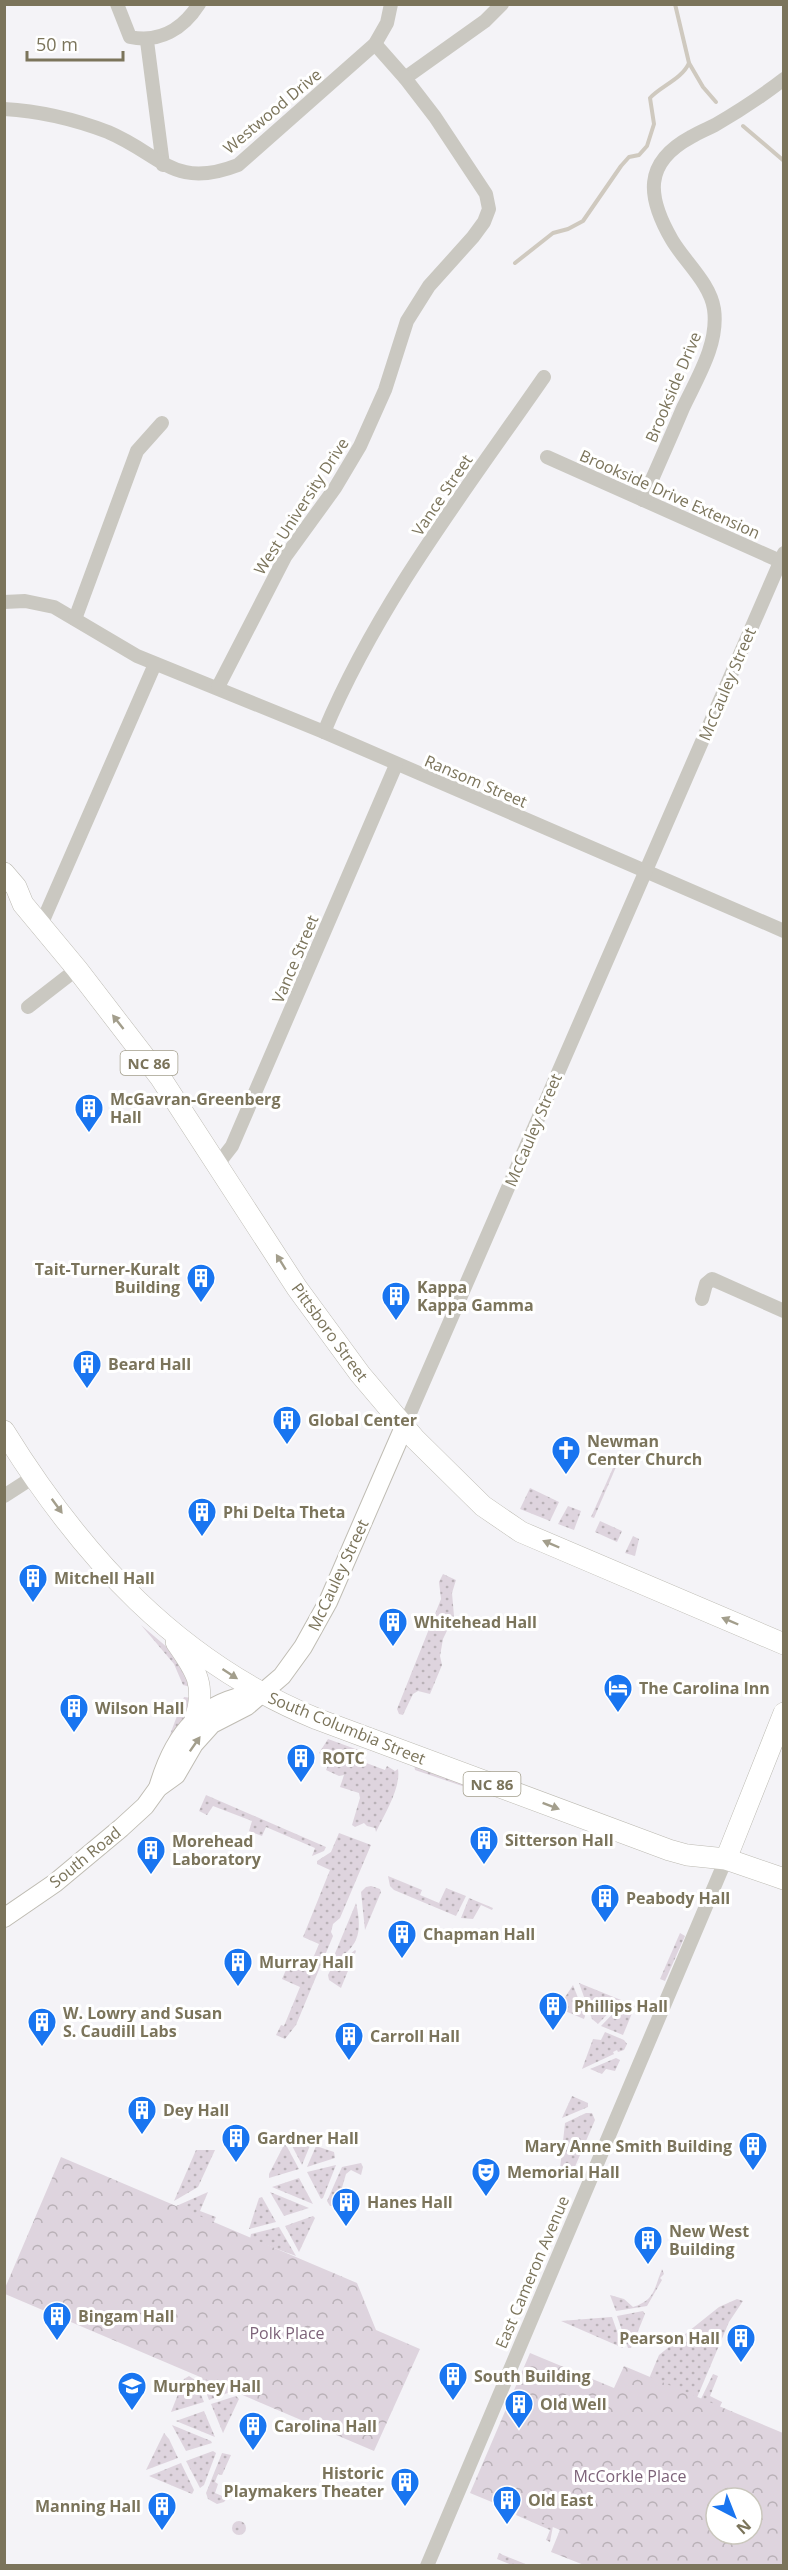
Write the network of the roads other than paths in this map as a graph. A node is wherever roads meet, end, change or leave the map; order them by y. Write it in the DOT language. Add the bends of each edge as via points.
graph roads {
  1 [pos="117,4"];
  2 [pos="199,4"];
  3 [pos="391,4"];
  4 [pos="502,4"];
  5 [pos="147,41"];
  6 [pos="375,44"];
  7 [pos="405,78"];
  8 [pos="783,79"];
  9 [pos="4,109"];
  10 [pos="163,165"];
  11 [pos="544,377"];
  12 [pos="162,423"];
  13 [pos="547,457"];
  14 [pos="643,500"];
  15 [pos="782,557"];
  16 [pos="4,602"];
  17 [pos="75,619"];
  18 [pos="155,664"];
  19 [pos="218,687"];
  20 [pos="324,732"];
  21 [pos="396,765"];
  22 [pos="646,871"];
  23 [pos="4,873"];
  24 [pos="4,887"];
  25 [pos="23,904"];
  26 [pos="41,925"];
  27 [pos="783,931"];
  28 [pos="77,969"];
  29 [pos="28,1007"];
  30 [pos="218,1164"];
  31 [pos="702,1299"];
  32 [pos="783,1311"];
  33 [pos="404,1427"];
  34 [pos="4,1431"];
  35 [pos="35,1476"];
  36 [pos="4,1496"];
  37 [pos="165,1627"];
  38 [pos="783,1644"];
  39 [pos="262,1693"];
  40 [pos="783,1713"];
  41 [pos="195,1719"];
  42 [pos="158,1788"];
  43 [pos="726,1859"];
  44 [pos="783,1879"];
  45 [pos="4,1918"];
  46 [pos="427,2565"];
  1 -- 5 [label="street" via="130,37"];
  2 -- 5 [label="street" via="189,19"];
  3 -- 6 [label="street, Westwood Drive" via="387,23"];
  4 -- 7 [label="street" via="485,21"];
  5 -- 10 [label="street"];
  6 -- 7 [label="street, West University Drive"];
  6 -- 10 [label="street, Westwood Drive" via="238,165 205,175 184,174"];
  7 -- 19 [label="street, West University Drive" via="486,194 489,209 484,222 429,286 407,321 386,390 360,446 285,557"];
  8 -- 14 [label="street, Brookside Drive" via="673,148 662,158 655,174 652,188 656,207 681,255 710,296 715,329"];
  9 -- 10 [label="street, Westwood Drive" via="69,119 139,148"];
  11 -- 20 [label="street, Vance Street" via="391,602 343,687"];
  12 -- 17 [label="street" via="137,451"];
  13 -- 14 [label="street, Brookside Drive Extension"];
  14 -- 15 [label="street, Brookside Drive Extension"];
  15 -- 22 [label="street, McCauley Street"];
  16 -- 17 [label="street, Ransom Street" via="42,603"];
  17 -- 18 [label="street, Ransom Street" via="104,639"];
  18 -- 19 [label="street, Ransom Street"];
  18 -- 26 [label="street"];
  19 -- 20 [label="street, Ransom Street"];
  20 -- 21 [label="street, Ransom Street"];
  21 -- 22 [label="street, Ransom Street"];
  21 -- 30 [label="street, Vance Street" via="232,1146"];
  22 -- 27 [label="street, Ransom Street"];
  22 -- 33 [label="street, McCauley Street"];
  23 -- 25 [label="main road, Pittsboro Street / NC 86"];
  24 -- 25 [label="main road"];
  25 -- 26 [label="main road, Pittsboro Street / NC 86"];
  26 -- 28 [label="main road, Pittsboro Street / NC 86"];
  28 -- 29 [label="street"];
  30 -- 28 [label="main road, Pittsboro Street / NC 86, one-way" via="160,1077"];
  33 -- 30 [label="main road, Pittsboro Street / NC 86, one-way" via="302,1296"];
  31 -- 32 [label="street" via="706,1284 712,1279"];
  38 -- 33 [label="main road, Pittsboro Street / NC 86, one-way" via="521,1532 483,1506"];
  33 -- 39 [label="main road, McCauley Street" via="315,1628 286,1671"];
  34 -- 35 [label="main road, South Columbia Street / NC 86"];
  35 -- 36 [label="street"];
  35 -- 37 [label="main road, South Columbia Street / NC 86, one-way" via="98,1561"];
  37 -- 39 [label="main road, South Columbia Street / NC 86, one-way"];
  37 -- 41 [label="main road" via="199,1681 201,1700"];
  39 -- 41 [label="main road, South Road" via="235,1696"];
  42 -- 39 [label="main road, South Road, one-way" via="176,1774 212,1724 247,1706"];
  39 -- 43 [label="main road, South Columbia Street / NC 86, one-way" via="317,1719 626,1835 687,1855"];
  40 -- 43 [label="main road"];
  41 -- 42 [label="main road, South Road" via="164,1768"];
  42 -- 45 [label="main road, South Road" via="145,1806 100,1847"];
  43 -- 44 [label="main road, South Columbia Street / NC 86"];
  43 -- 46 [label="street, East Cameron Avenue"];
}
